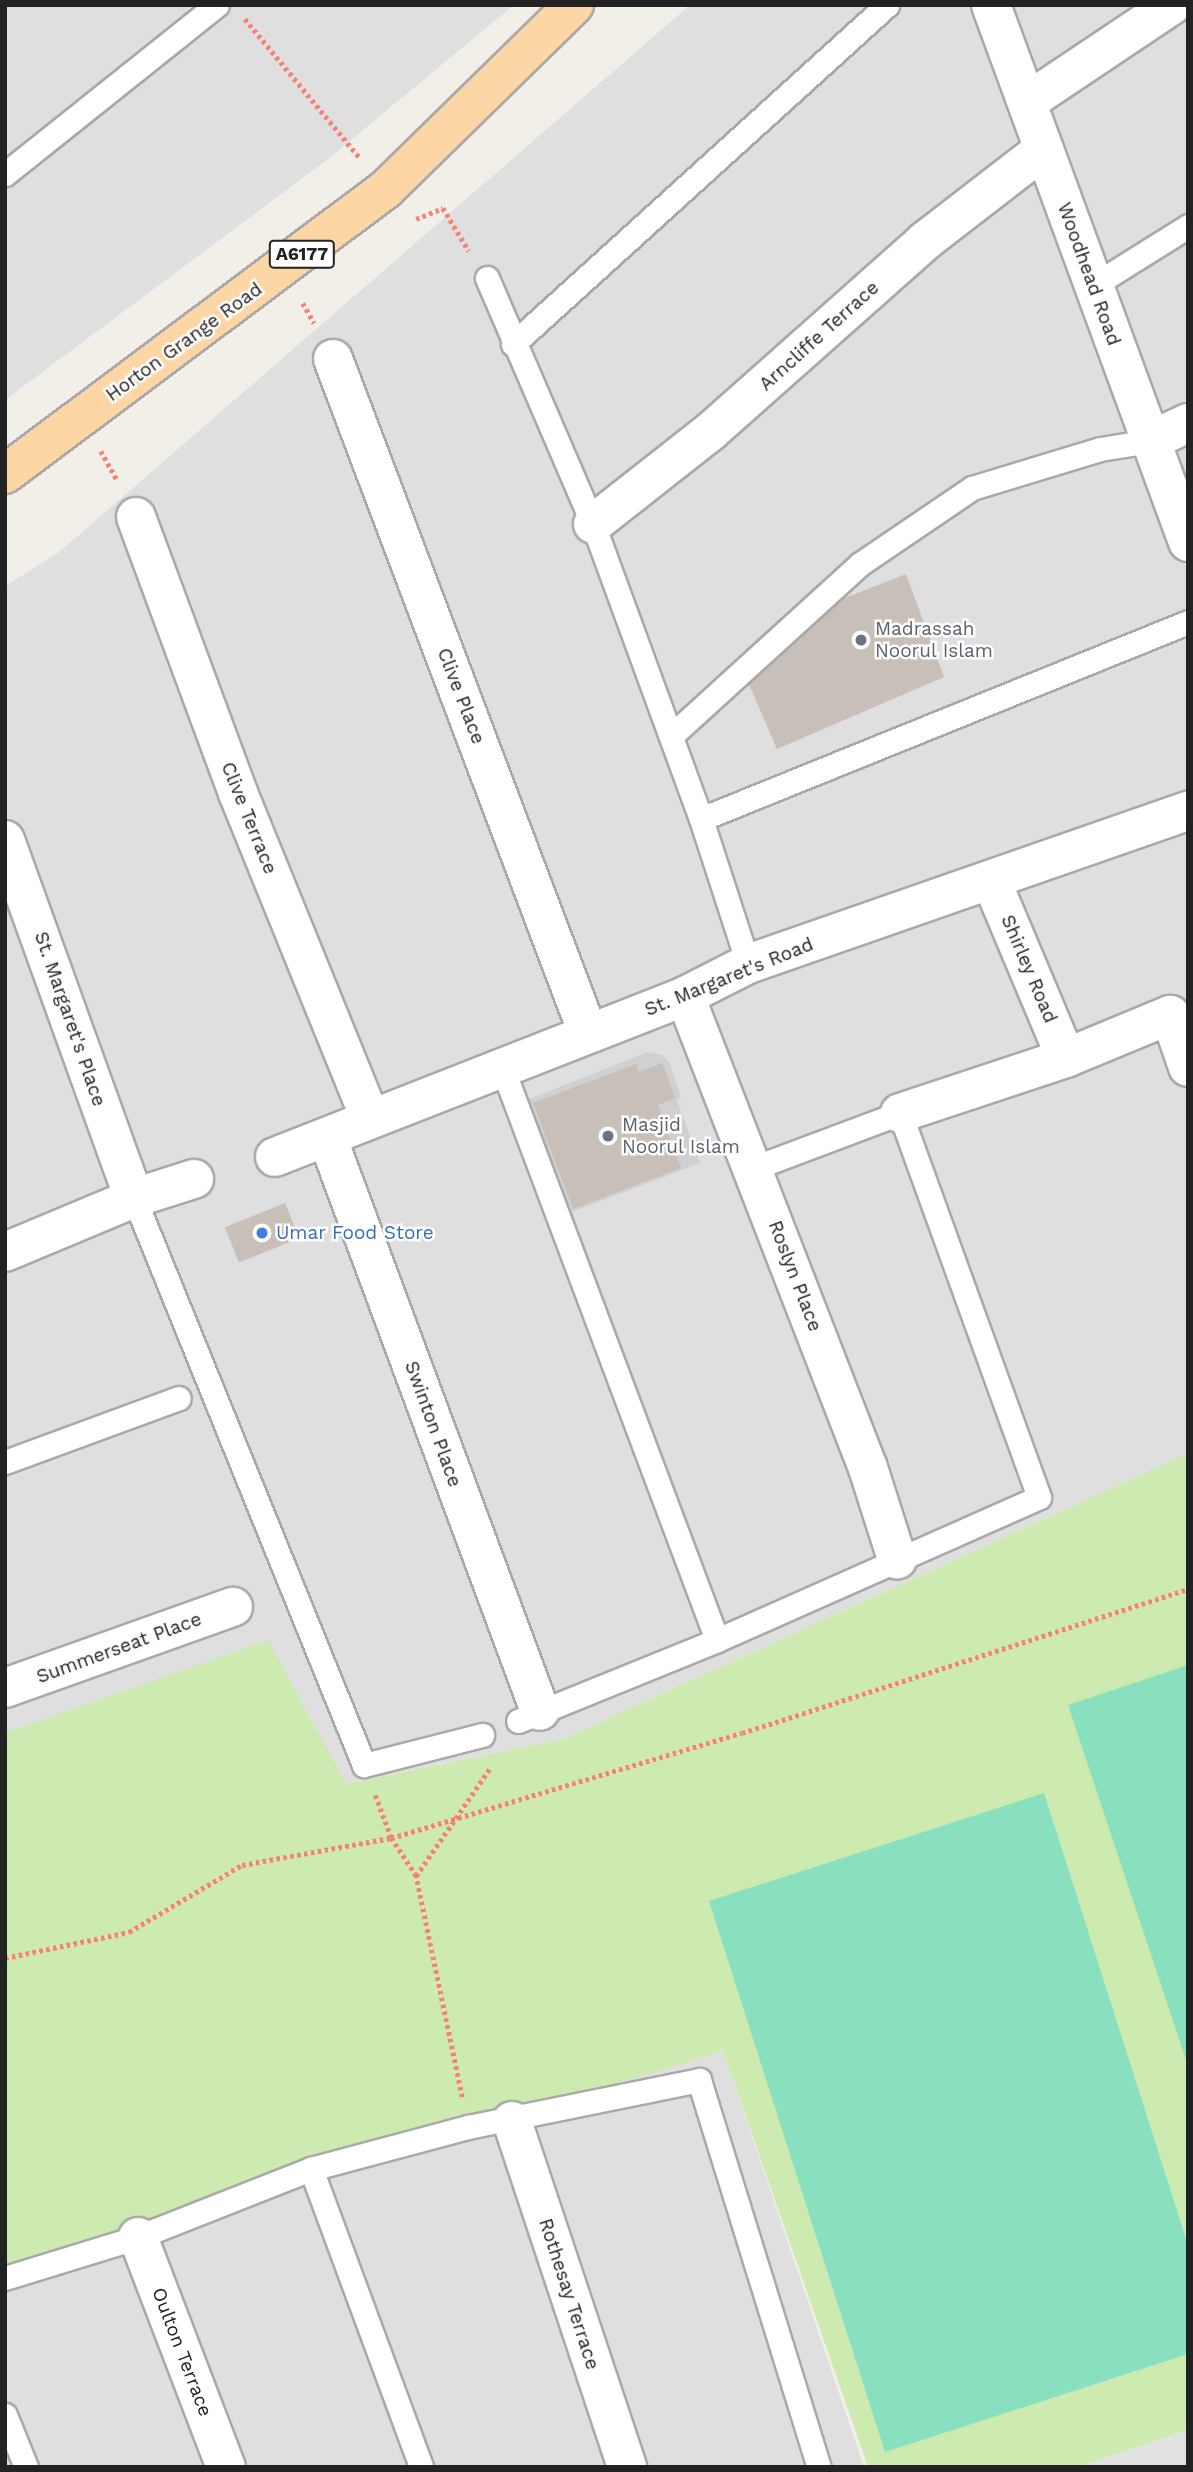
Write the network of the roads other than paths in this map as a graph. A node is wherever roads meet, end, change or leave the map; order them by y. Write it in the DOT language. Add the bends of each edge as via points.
graph roads {
  1 [pos="217,5"];
  2 [pos="575,5"];
  3 [pos="887,5"];
  4 [pos="990,5"];
  5 [pos="1172,5"];
  6 [pos="1027,102"];
  7 [pos="1044,149"];
  8 [pos="5,174"];
  9 [pos="1188,226"];
  10 [pos="486,278"];
  11 [pos="1094,285"];
  12 [pos="513,344"];
  13 [pos="333,359"];
  14 [pos="1188,423"];
  15 [pos="1150,441"];
  16 [pos="5,474"];
  17 [pos="136,517"];
  18 [pos="593,524"];
  19 [pos="1188,542"];
  20 [pos="1188,622"];
  21 [pos="671,736"];
  22 [pos="1188,811"];
  23 [pos="701,819"];
  24 [pos="5,840"];
  25 [pos="991,880"];
  26 [pos="14,887"];
  27 [pos="748,964"];
  28 [pos="685,996"];
  29 [pos="1179,1011"];
  30 [pos="588,1033"];
  31 [pos="1066,1058"];
  32 [pos="502,1067"];
  33 [pos="1188,1067"];
  34 [pos="900,1113"];
  35 [pos="369,1116"];
  36 [pos="327,1137"];
  37 [pos="275,1157"];
  38 [pos="754,1168"];
  39 [pos="194,1179"];
  40 [pos="134,1198"];
  41 [pos="5,1252"];
  42 [pos="179,1398"];
  43 [pos="5,1462"];
  44 [pos="897,1559"];
  45 [pos="233,1607"];
  46 [pos="717,1640"];
  47 [pos="5,1688"];
  48 [pos="529,1716"];
  49 [pos="482,1735"];
  50 [pos="512,2121"];
  51 [pos="311,2169"];
  52 [pos="138,2237"];
  53 [pos="5,2278"];
  54 [pos="5,2415"];
  55 [pos="26,2467"];
  56 [pos="226,2467"];
  57 [pos="421,2467"];
  58 [pos="627,2467"];
  59 [pos="819,2467"];
  1 -- 8 [label="lane"];
  2 -- 16 [label="main road, Horton Grange Road / A6177" via="386,189"];
  3 -- 12 [label="lane"];
  4 -- 6 [label="street, Woodhead Road"];
  5 -- 6 [label="street"];
  6 -- 7 [label="street, Woodhead Road"];
  7 -- 11 [label="street, Woodhead Road"];
  7 -- 18 [label="street, Arncliffe Terrace" via="925,241 710,432"];
  9 -- 11 [label="lane"];
  10 -- 12 [label="lane"];
  11 -- 15 [label="street, Woodhead Road"];
  12 -- 18 [label="lane"];
  13 -- 30 [label="street, Clive Place"];
  14 -- 15 [label="street"];
  15 -- 19 [label="street, Woodhead Road"];
  15 -- 21 [label="lane" via="1100,449 972,488 860,564"];
  17 -- 35 [label="street, Clive Terrace" via="239,793"];
  18 -- 21 [label="lane"];
  20 -- 23 [label="lane"];
  21 -- 23 [label="lane"];
  22 -- 25 [label="street, St. Margaret's Road"];
  23 -- 27 [label="lane"];
  24 -- 26 [label="street, St. Margaret's Place"];
  25 -- 27 [label="street, St. Margaret's Road"];
  25 -- 31 [label="street, Shirley Road"];
  26 -- 40 [label="street, St. Margaret's Place"];
  27 -- 28 [label="street, St. Margaret's Road"];
  28 -- 30 [label="street, St. Margaret's Road"];
  28 -- 38 [label="street, Roslyn Place"];
  29 -- 31 [label="street"];
  29 -- 33 [label="street"];
  30 -- 32 [label="street, St. Margaret's Road"];
  31 -- 34 [label="street"];
  32 -- 35 [label="street, St. Margaret's Road"];
  32 -- 46 [label="lane"];
  34 -- 38 [label="lane"];
  34 -- 44 [label="lane" via="1039,1497"];
  35 -- 36 [label="street, St. Margaret's Road"];
  36 -- 37 [label="street, St. Margaret's Road"];
  36 -- 48 [label="street, Swinton Place"];
  38 -- 44 [label="street, Roslyn Place" via="868,1468"];
  39 -- 40 [label="street"];
  40 -- 41 [label="street"];
  40 -- 49 [label="lane" via="364,1765"];
  42 -- 43 [label="lane"];
  44 -- 46 [label="lane"];
  45 -- 47 [label="street, Summerseat Place"];
  46 -- 48 [label="lane"];
  50 -- 51 [label="lane" via="468,2127"];
  50 -- 58 [label="street, Rothesay Terrace"];
  50 -- 59 [label="lane" via="699,2080"];
  51 -- 52 [label="lane"];
  51 -- 57 [label="lane"];
  52 -- 53 [label="lane"];
  52 -- 56 [label="street, Oulton Terrace"];
  54 -- 55 [label="lane"];
}
